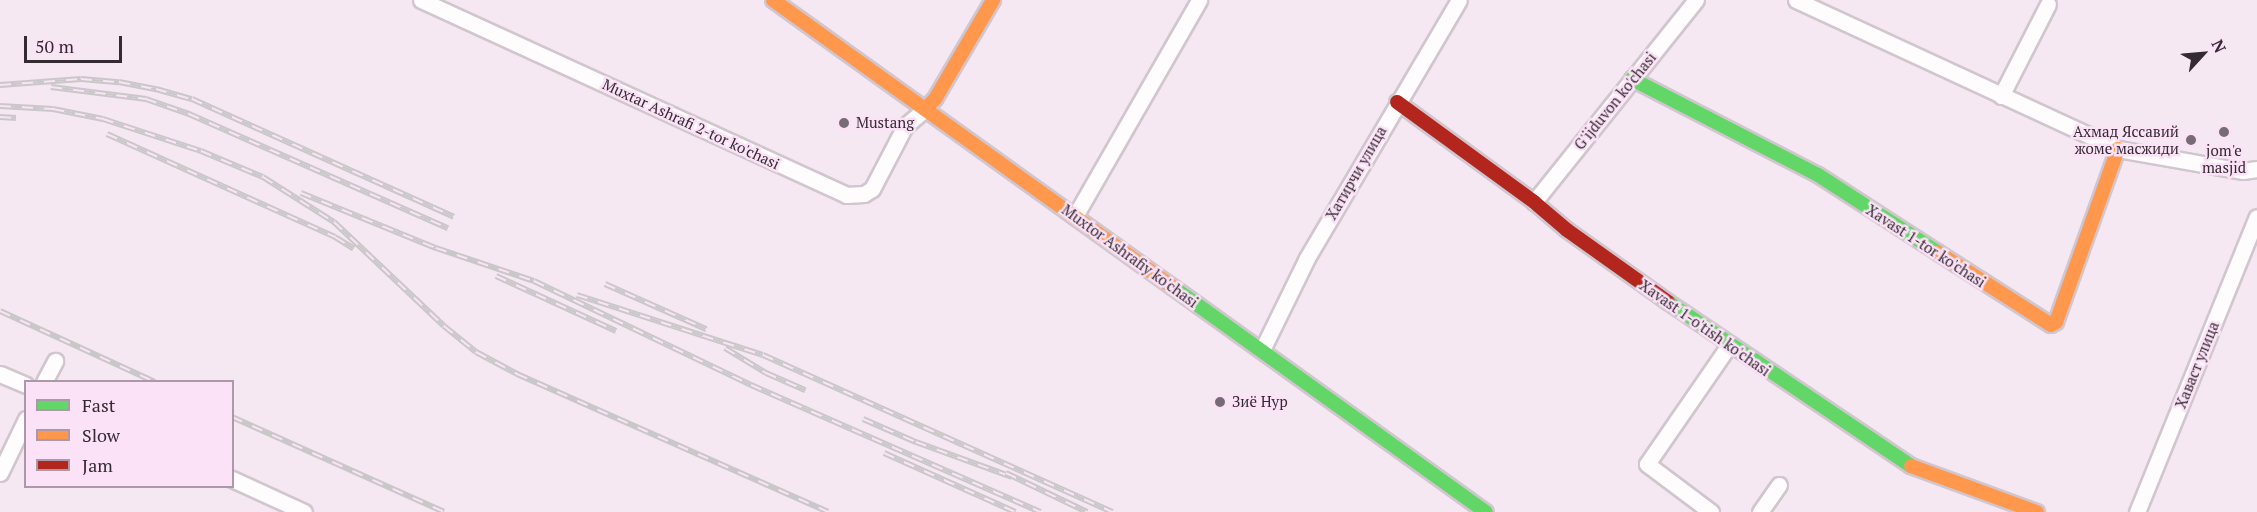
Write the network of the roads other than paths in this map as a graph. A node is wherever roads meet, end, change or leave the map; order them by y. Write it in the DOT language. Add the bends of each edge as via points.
graph roads {
  1 [pos="421,0"];
  2 [pos="773,0"];
  3 [pos="993,0"];
  4 [pos="1199,0"];
  5 [pos="1459,0"];
  6 [pos="1796,0"];
  7 [pos="1691,2"];
  8 [pos="2048,4"];
  9 [pos="1632,79"];
  10 [pos="2001,96"];
  11 [pos="1397,102"];
  12 [pos="925,109"];
  13 [pos="2118,149"];
  14 [pos="2257,169"];
  15 [pos="1534,202"];
  16 [pos="1076,216"];
  17 [pos="2257,217"];
  18 [pos="1729,345"];
  19 [pos="1262,350"];
  20 [pos="55,361"];
  21 [pos="0,374"];
  22 [pos="45,380"];
  23 [pos="24,384"];
  24 [pos="24,422"];
  25 [pos="0,473"];
  26 [pos="234,481"];
  27 [pos="1779,485"];
  28 [pos="304,512"];
  29 [pos="1486,512"];
  30 [pos="1711,512"];
  31 [pos="1760,512"];
  32 [pos="2037,512"];
  33 [pos="2137,512"];
  1 -- 12 [label="street, Muxtar Ashrafi 2-tor ko'chasi" via="846,195 864,194 872,189 906,126"];
  2 -- 12 [label="street, Muxtor Ashrafiy ko'chasi"];
  3 -- 12 [label="street" via="935,99"];
  4 -- 16 [label="street"];
  5 -- 11 [label="street, Хатирчи улица"];
  6 -- 10 [label="street"];
  7 -- 9 [label="street, G'ijduvon ko'chasi"];
  8 -- 10 [label="street"];
  9 -- 13 [label="street, Xavast 1-tor ko'chasi" via="1818,175 2051,326 2056,322"];
  9 -- 15 [label="street, G'ijduvon ko'chasi"];
  10 -- 13 [label="street"];
  11 -- 15 [label="street, Xavast 1-o'tish ko'chasi"];
  11 -- 19 [label="street, Хатирчи улица" via="1306,258"];
  12 -- 16 [label="street, Muxtor Ashrafiy ko'chasi"];
  13 -- 14 [label="street" via="2243,171"];
  15 -- 18 [label="street, Xavast 1-o'tish ko'chasi" via="1567,230"];
  16 -- 19 [label="street, Muxtor Ashrafiy ko'chasi"];
  17 -- 33 [label="street, Хаваст улица"];
  18 -- 30 [label="street" via="1647,464"];
  18 -- 32 [label="street, Xavast 1-o'tish ko'chasi" via="1913,467"];
  19 -- 29 [label="street, Muxtor Ashrafiy ko'chasi"];
  20 -- 22 [label="street"];
  21 -- 23 [label="street"];
  24 -- 25 [label="street"];
  26 -- 28 [label="street"];
  27 -- 31 [label="street"];
}
